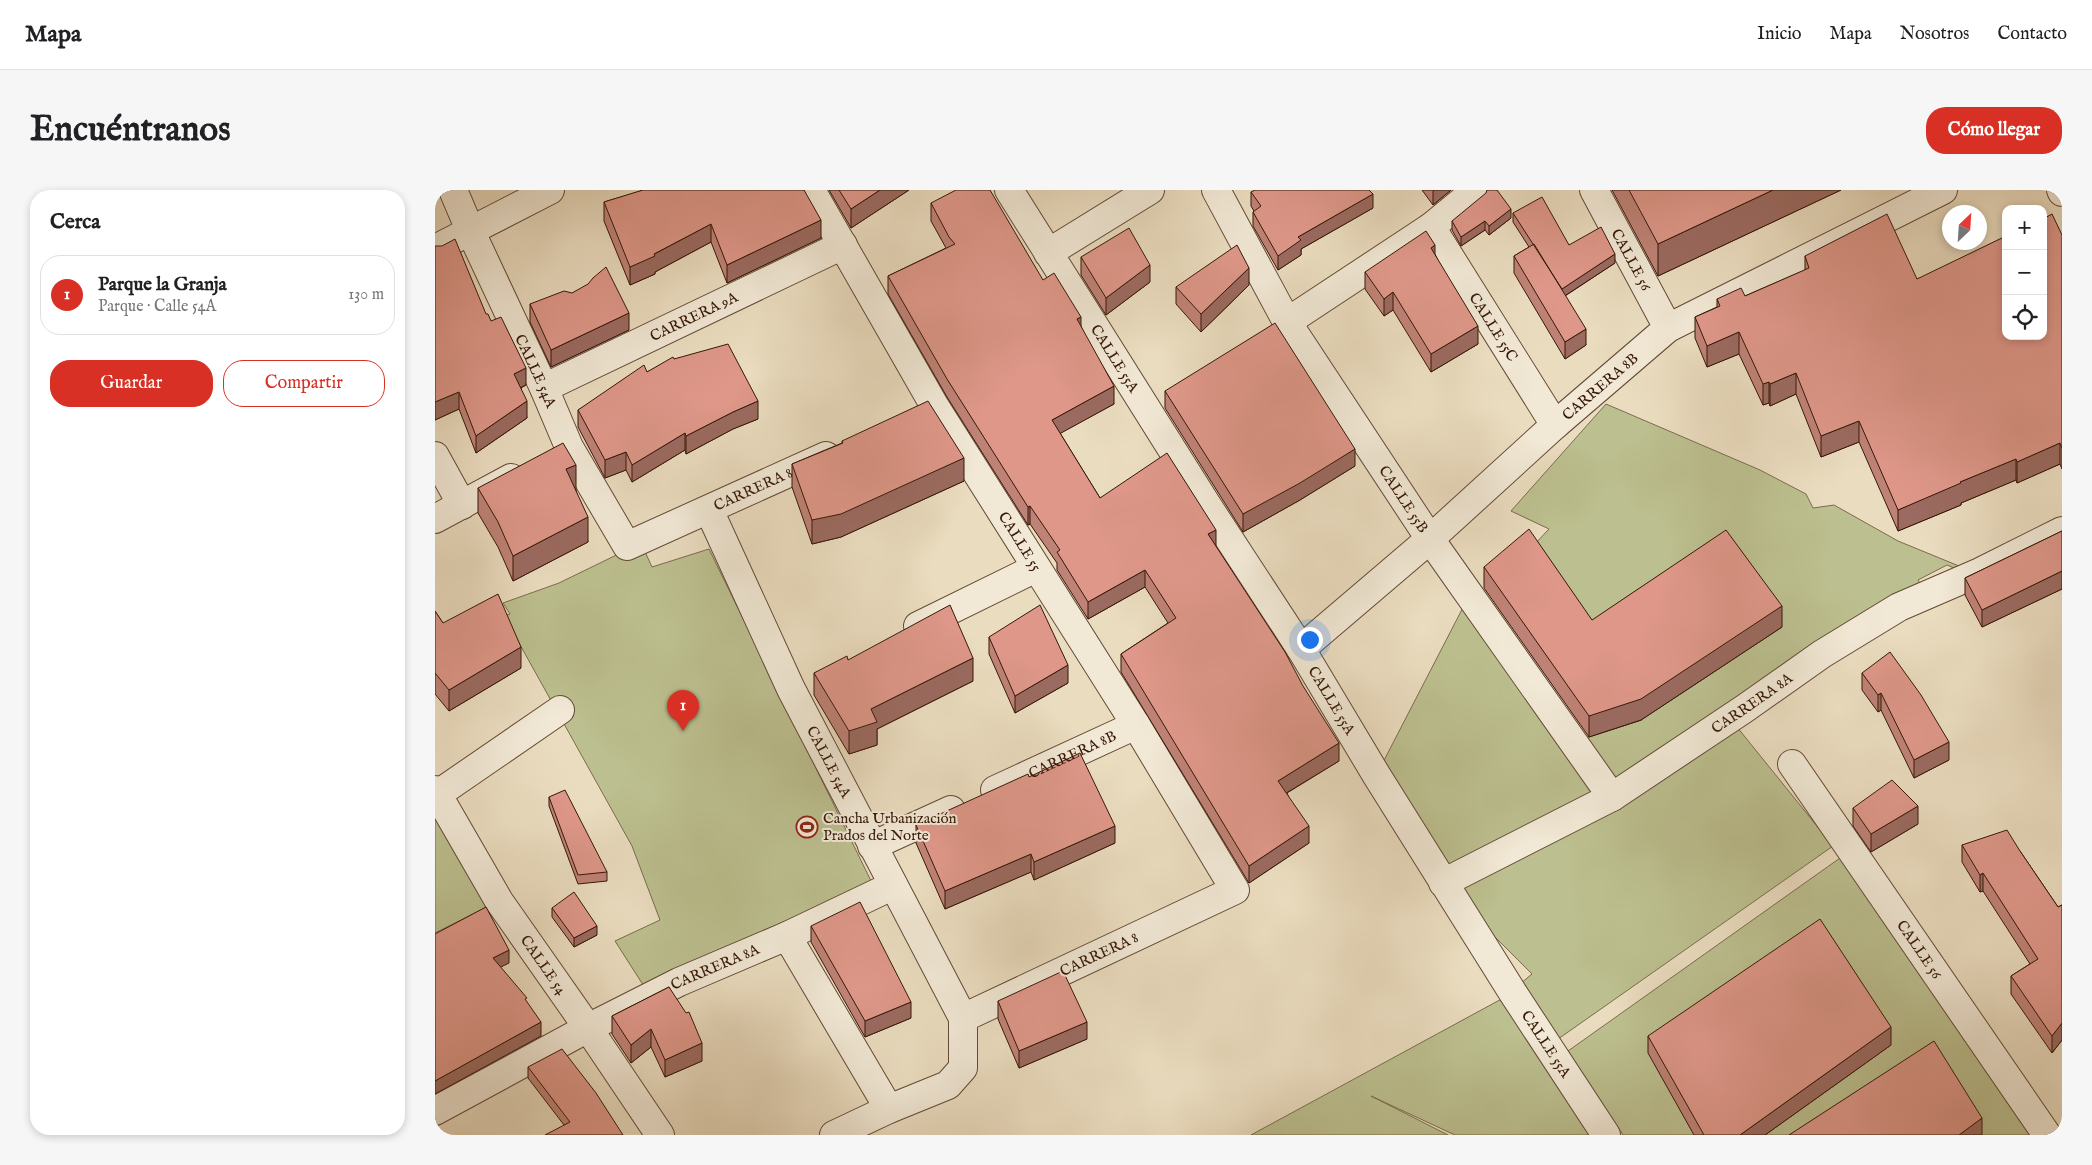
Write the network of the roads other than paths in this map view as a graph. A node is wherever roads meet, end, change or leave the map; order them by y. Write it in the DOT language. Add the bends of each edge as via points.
graph roads {
  1 [pos="453,190"];
  2 [pos="550,190"];
  3 [pos="811,190"];
  4 [pos="1009,190"];
  5 [pos="1150,190"];
  6 [pos="1216,190"];
  7 [pos="1476,190"];
  8 [pos="1594,190"];
  9 [pos="1943,190"];
  10 [pos="1431,227"];
  11 [pos="469,230"];
  12 [pos="843,245"];
  13 [pos="435,249"];
  14 [pos="1048,252"];
  15 [pos="1287,322"];
  16 [pos="1668,328"];
  17 [pos="544,388"];
  18 [pos="1555,426"];
  19 [pos="853,443"];
  20 [pos="569,447"];
  21 [pos="435,456"];
  22 [pos="462,505"];
  23 [pos="709,510"];
  24 [pos="435,519"];
  25 [pos="2062,531"];
  26 [pos="1430,539"];
  27 [pos="627,546"];
  28 [pos="1036,568"];
  29 [pos="896,637"];
  30 [pos="1301,649"];
  31 [pos="817,676"];
  32 [pos="791,689"];
  33 [pos="560,710"];
  34 [pos="1136,725"];
  35 [pos="1792,764"];
  36 [pos="436,794"];
  37 [pos="1612,797"];
  38 [pos="872,846"];
  39 [pos="1443,883"];
  40 [pos="892,886"];
  41 [pos="1235,890"];
  42 [pos="787,936"];
  43 [pos="963,1018"];
  44 [pos="588,1028"];
  45 [pos="889,1109"];
  46 [pos="435,1111"];
  47 [pos="660,1135"];
  48 [pos="835,1135"];
  49 [pos="1606,1135"];
  50 [pos="2047,1135"];
  1 -- 11 [label="street, CALLE 54A"];
  2 -- 11 [label="street"];
  3 -- 12 [label="street, CALLE 55"];
  4 -- 14 [label="street, CALLE 55A"];
  5 -- 14 [label="street"];
  6 -- 15 [label="street, CALLE 55B"];
  7 -- 10 [label="street"];
  8 -- 16 [label="street, CALLE 56"];
  9 -- 16 [label="street, CARRERA 8B"];
  10 -- 15 [label="street"];
  10 -- 18 [label="street, CALLE 55C"];
  11 -- 13 [label="street"];
  11 -- 17 [label="street, CALLE 54A"];
  12 -- 17 [label="street, CARRERA 9A"];
  12 -- 28 [label="street, CALLE 55" via="925,409"];
  14 -- 30 [label="street, CALLE 55A"];
  15 -- 26 [label="street, CALLE 55B"];
  16 -- 18 [label="street, CARRERA 8B"];
  17 -- 20 [label="street, CALLE 54A"];
  18 -- 26 [label="street, CARRERA 8B"];
  19 -- 23 [label="street, CARRERA 8"];
  20 -- 22 [label="street"];
  20 -- 27 [label="street, CALLE 54A"];
  21 -- 22 [label="street"];
  22 -- 24 [label="street"];
  23 -- 27 [label="street, CARRERA 8"];
  23 -- 32 [label="street, CALLE 54A"];
  25 -- 37 [label="street, CARRERA 8A" via="1980,572 1899,607 1822,654"];
  26 -- 30 [label="street, CARRERA 8B"];
  26 -- 37 [label="street, CALLE 55B"];
  28 -- 29 [label="street"];
  28 -- 34 [label="street, CALLE 55"];
  30 -- 39 [label="street, CALLE 55A"];
  31 -- 32 [label="street"];
  32 -- 38 [label="street, CALLE 54A"];
  33 -- 36 [label="street"];
  34 -- 38 [label="street, CARRERA 8B"];
  34 -- 41 [label="street, CALLE 55"];
  35 -- 50 [label="street, CALLE 56"];
  36 -- 44 [label="street, CALLE 54" via="499,901"];
  37 -- 39 [label="street, CARRERA 8A"];
  38 -- 40 [label="street, CALLE 54A"];
  39 -- 49 [label="street, CALLE 55A"];
  40 -- 42 [label="street, CARRERA 8A"];
  40 -- 43 [label="street, CALLE 54A"];
  41 -- 43 [label="street, CARRERA 8"];
  42 -- 44 [label="street, CARRERA 8A" via="679,982"];
  42 -- 45 [label="street"];
  43 -- 45 [label="street, CALLE 54A" via="963,1068 947,1085"];
  44 -- 46 [label="street, CARRERA 8A"];
  44 -- 47 [label="street, CALLE 54"];
  45 -- 48 [label="street"];
}
